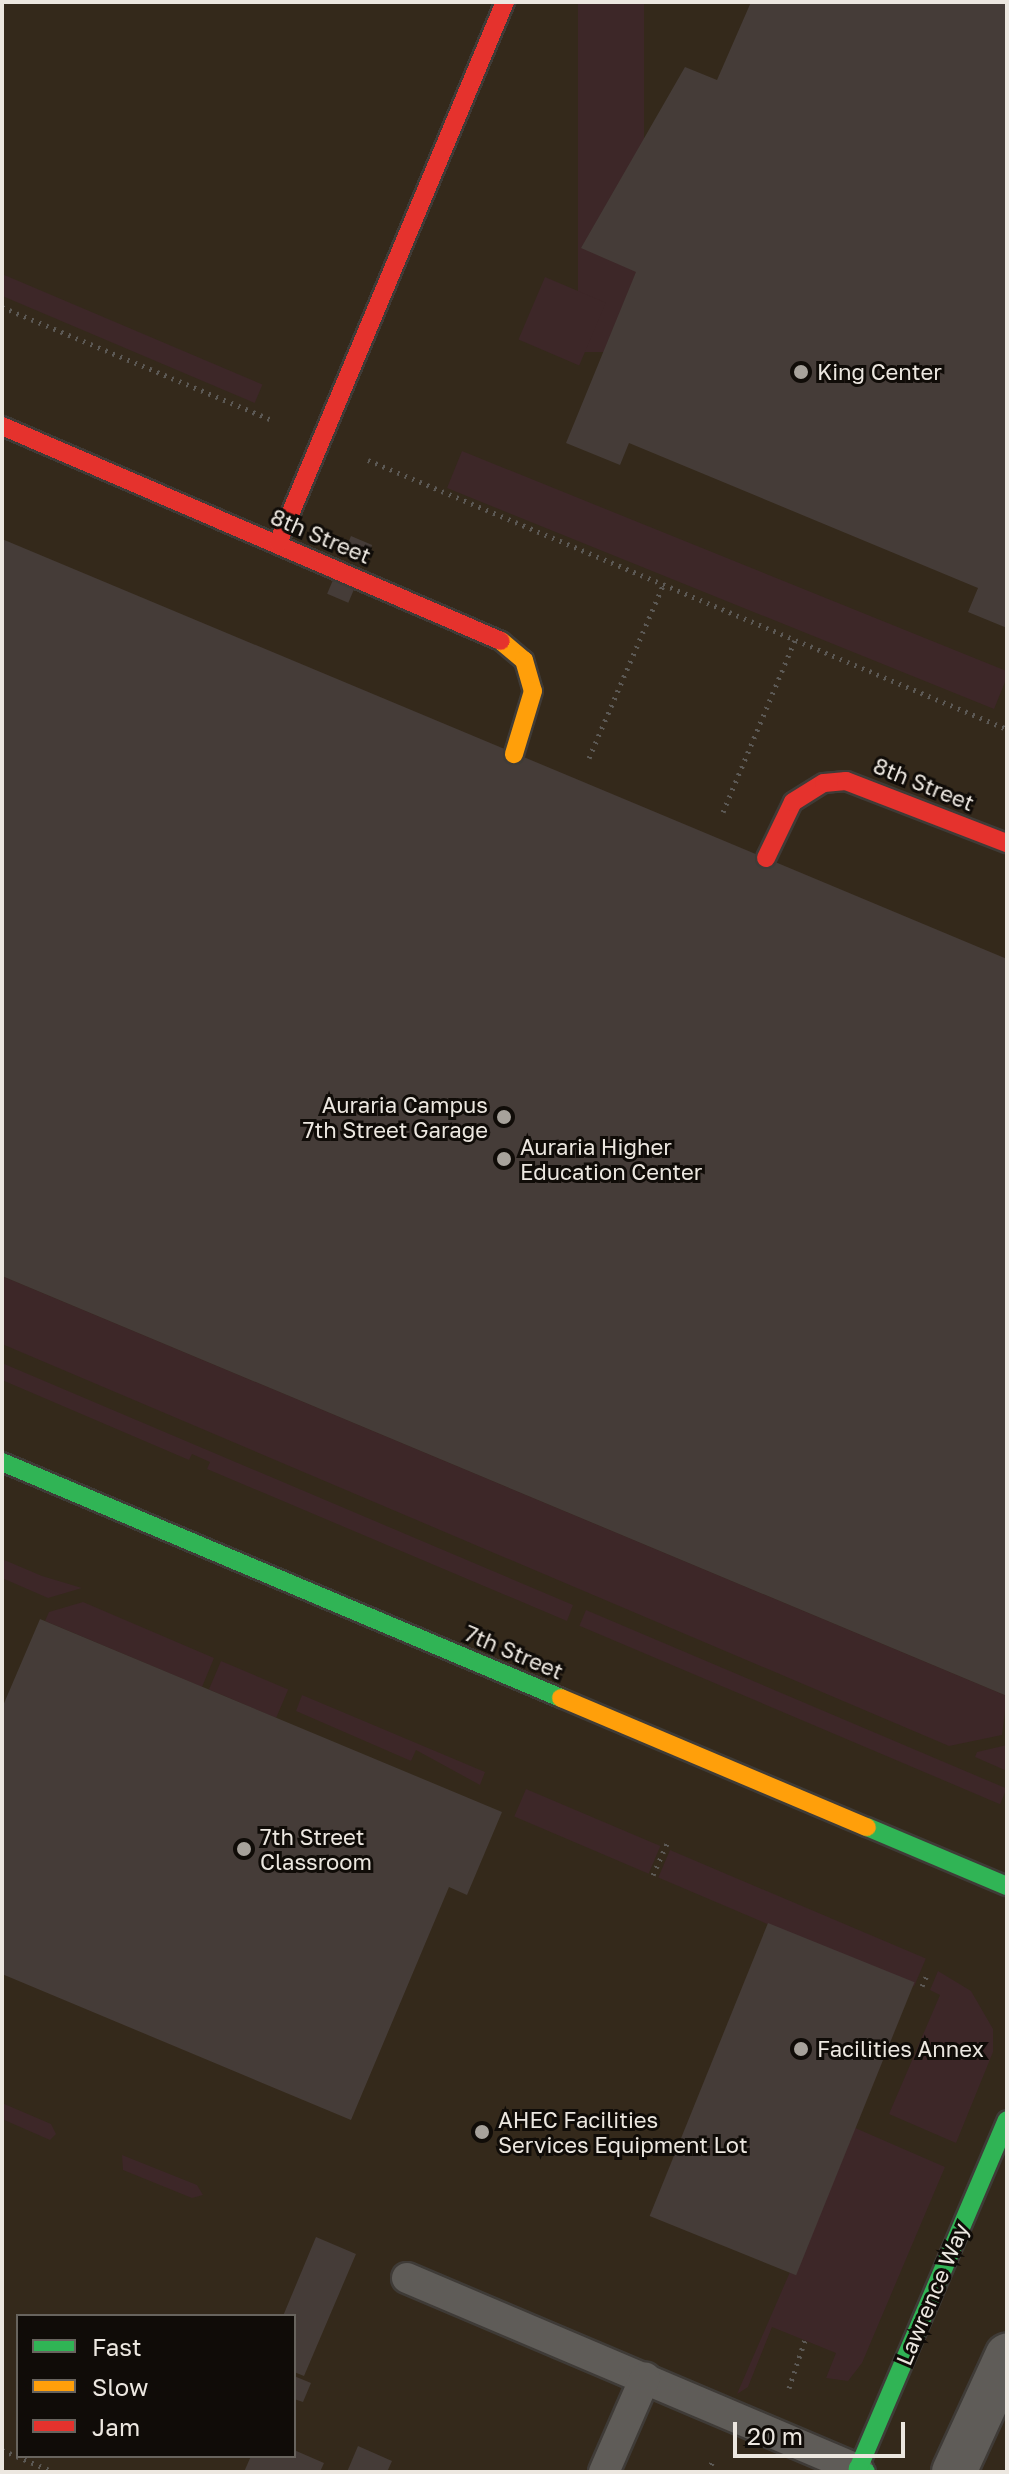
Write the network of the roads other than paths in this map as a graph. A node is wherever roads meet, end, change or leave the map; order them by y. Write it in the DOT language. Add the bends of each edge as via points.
graph roads {
  1 [pos="505,2"];
  2 [pos="2,426"];
  3 [pos="278,543"];
  4 [pos="514,754"];
  5 [pos="1007,843"];
  6 [pos="766,858"];
  7 [pos="2,1462"];
  8 [pos="1007,1886"];
  9 [pos="1007,2120"];
  10 [pos="407,2278"];
  11 [pos="1007,2356"];
  12 [pos="645,2378"];
  13 [pos="862,2470"];
  14 [pos="604,2472"];
  15 [pos="954,2472"];
  1 -- 3 [label="street"];
  2 -- 3 [label="street, 8th Street"];
  3 -- 4 [label="street, 8th Street" via="512,646 533,691"];
  5 -- 6 [label="street, 8th Street" via="846,781 824,783 793,802"];
  7 -- 8 [label="street, 7th Street"];
  9 -- 13 [label="street, Lawrence Way"];
  10 -- 12 [label="lane"];
  11 -- 15 [label="street"];
  12 -- 13 [label="lane"];
  12 -- 14 [label="lane"];
}
